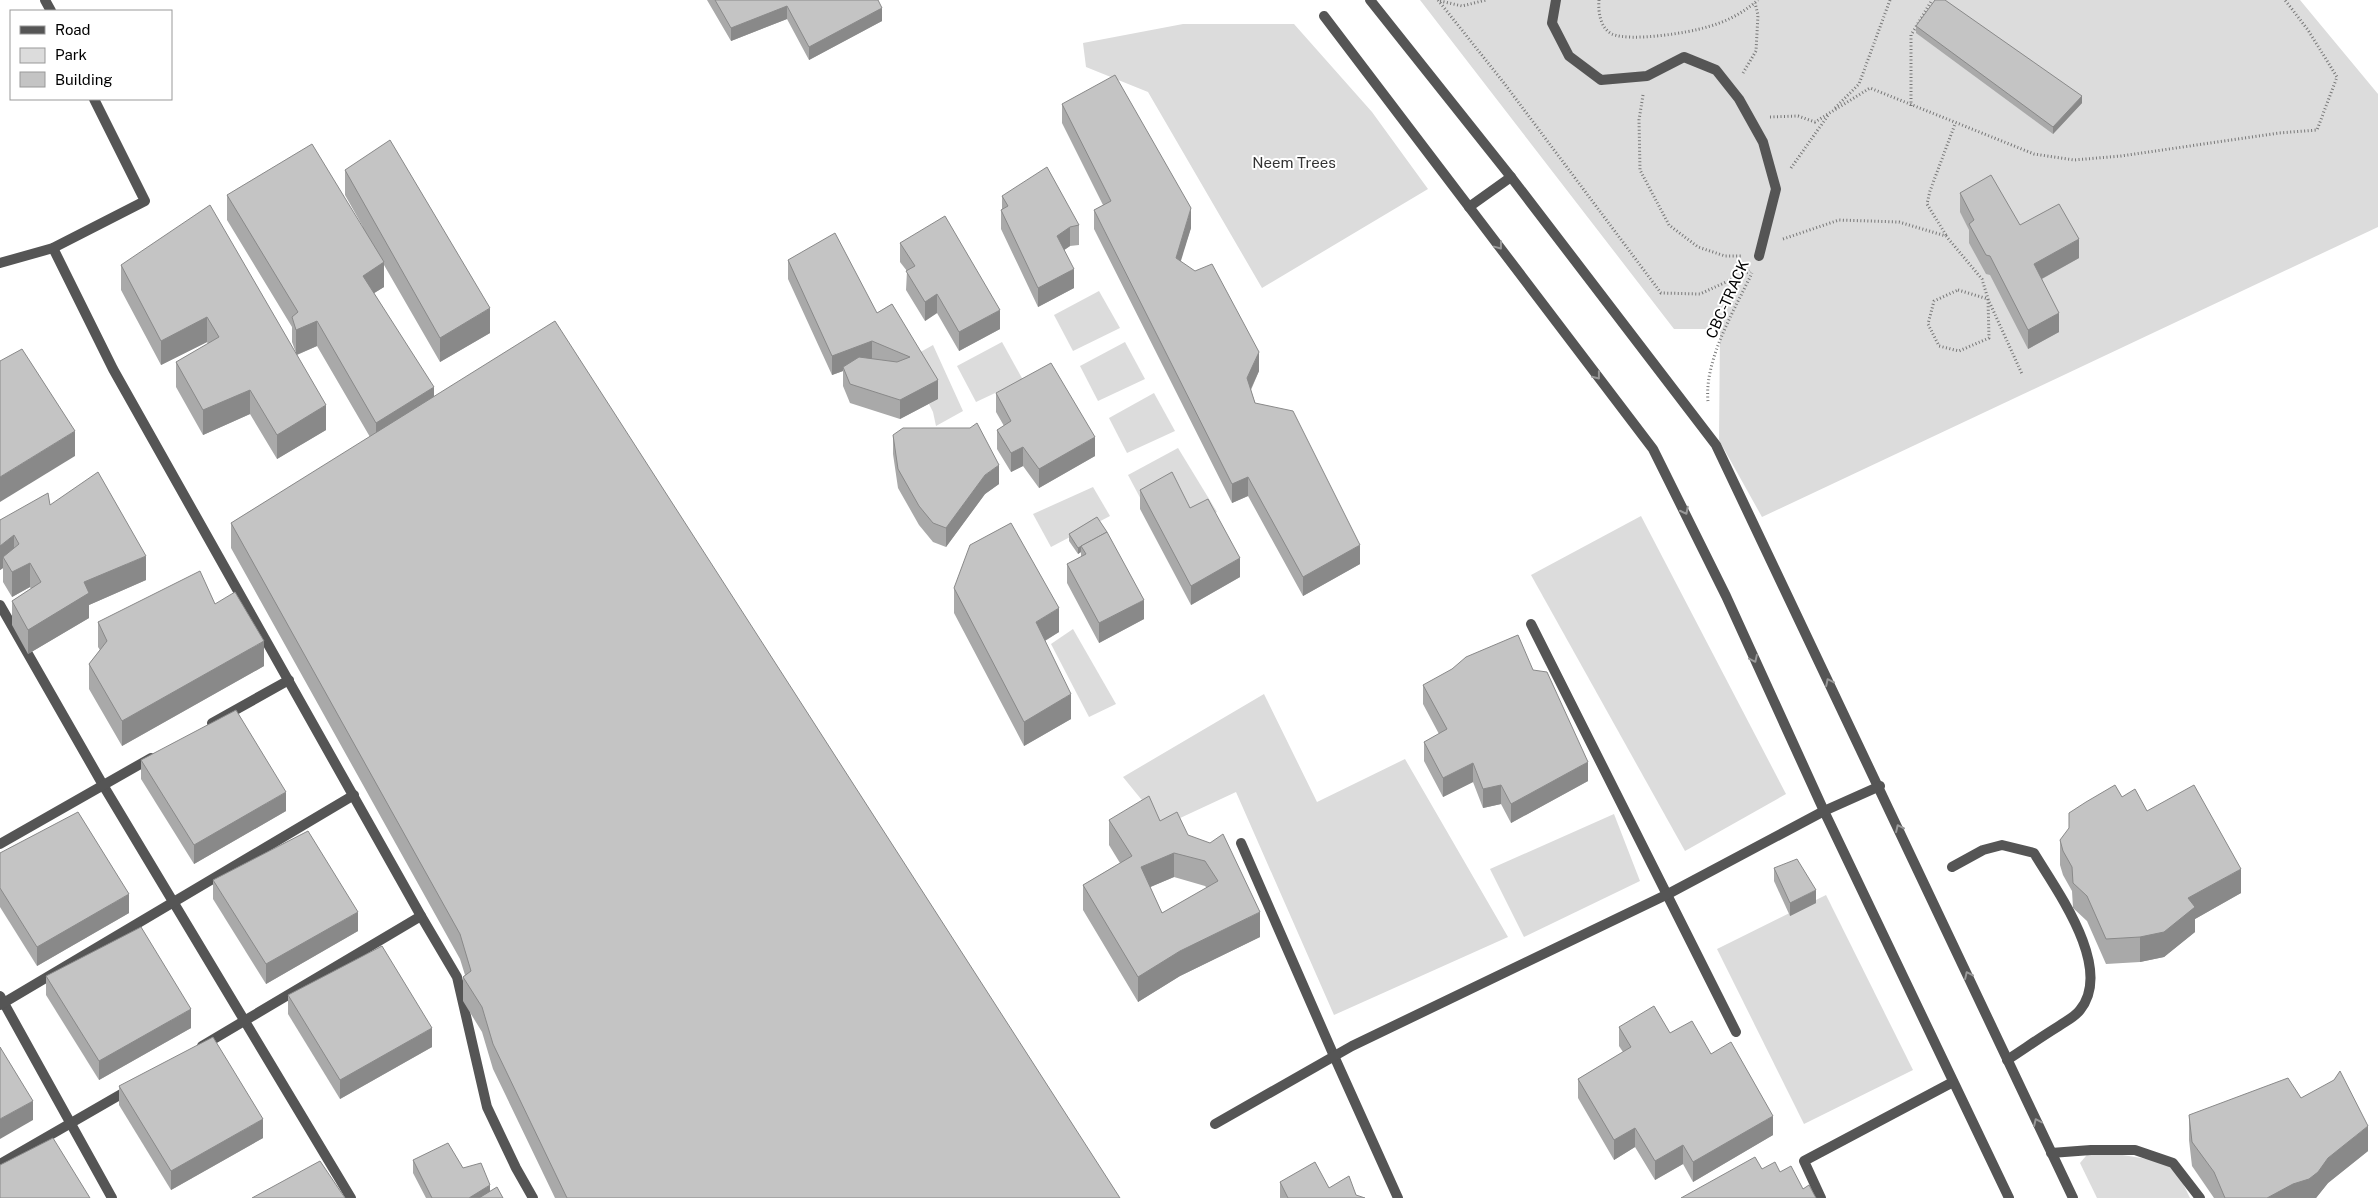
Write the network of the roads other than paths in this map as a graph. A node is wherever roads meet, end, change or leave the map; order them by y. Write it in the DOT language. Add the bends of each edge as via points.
graph roads {
  1 [pos="1370,0"];
  2 [pos="1556,0"];
  3 [pos="1324,16"];
  4 [pos="95,100"];
  5 [pos="1511,177"];
  6 [pos="1469,207"];
  7 [pos="53,248"];
  8 [pos="1759,256"];
  9 [pos="0,263"];
  10 [pos="0,605"];
  11 [pos="1531,624"];
  12 [pos="289,680"];
  13 [pos="205,728"];
  14 [pos="163,752"];
  15 [pos="103,785"];
  16 [pos="1880,786"];
  17 [pos="354,795"];
  18 [pos="1824,811"];
  19 [pos="1241,843"];
  20 [pos="0,844"];
  21 [pos="1952,867"];
  22 [pos="1668,894"];
  23 [pos="174,903"];
  24 [pos="420,916"];
  25 [pos="1,1001"];
  26 [pos="245,1021"];
  27 [pos="1736,1032"];
  28 [pos="196,1050"];
  29 [pos="1334,1056"];
  30 [pos="2007,1060"];
  31 [pos="1953,1082"];
  32 [pos="137,1084"];
  33 [pos="71,1123"];
  34 [pos="1215,1124"];
  35 [pos="2051,1153"];
  36 [pos="0,1164"];
  37 [pos="112,1198"];
  38 [pos="351,1198"];
  39 [pos="533,1198"];
  40 [pos="1398,1198"];
  41 [pos="1821,1198"];
  42 [pos="2009,1198"];
  43 [pos="2073,1198"];
  44 [pos="2200,1198"];
  1 -- 5 [label="street"];
  2 -- 8 [label="street" via="1552,23 1569,56 1601,80 1647,76 1684,57 1716,70 1733,91 1763,142 1776,189"];
  3 -- 6 [label="street"];
  4 -- 7 [label="street" via="146,201"];
  5 -- 6 [label="street"];
  16 -- 5 [label="street, one-way" via="1716,445"];
  6 -- 18 [label="street, one-way" via="1653,449 1726,596"];
  7 -- 9 [label="street"];
  7 -- 12 [label="street" via="113,369"];
  10 -- 15 [label="street"];
  11 -- 22 [label="street"];
  12 -- 13 [label="street"];
  12 -- 17 [label="street"];
  14 -- 15 [label="street"];
  15 -- 20 [label="street"];
  15 -- 23 [label="street"];
  16 -- 18 [label="street"];
  30 -- 16 [label="street, one-way"];
  17 -- 23 [label="street"];
  17 -- 24 [label="street"];
  18 -- 22 [label="street"];
  18 -- 31 [label="street"];
  19 -- 29 [label="street"];
  21 -- 30 [label="street" via="1983,850 2002,846 2034,853 2072,916 2085,945 2092,984 2079,1012"];
  22 -- 27 [label="street"];
  22 -- 29 [label="street"];
  23 -- 25 [label="street"];
  23 -- 26 [label="street"];
  24 -- 26 [label="street"];
  24 -- 39 [label="street" via="457,977 487,1107"];
  25 -- 33 [label="street"];
  26 -- 28 [label="street"];
  26 -- 38 [label="street"];
  29 -- 34 [label="street"];
  29 -- 40 [label="street"];
  35 -- 30 [label="street, one-way"];
  31 -- 41 [label="street" via="1804,1161"];
  31 -- 42 [label="street"];
  32 -- 33 [label="street"];
  33 -- 36 [label="street"];
  33 -- 37 [label="street"];
  35 -- 43 [label="street"];
  35 -- 44 [label="street" via="2135,1150 2173,1163"];
}
